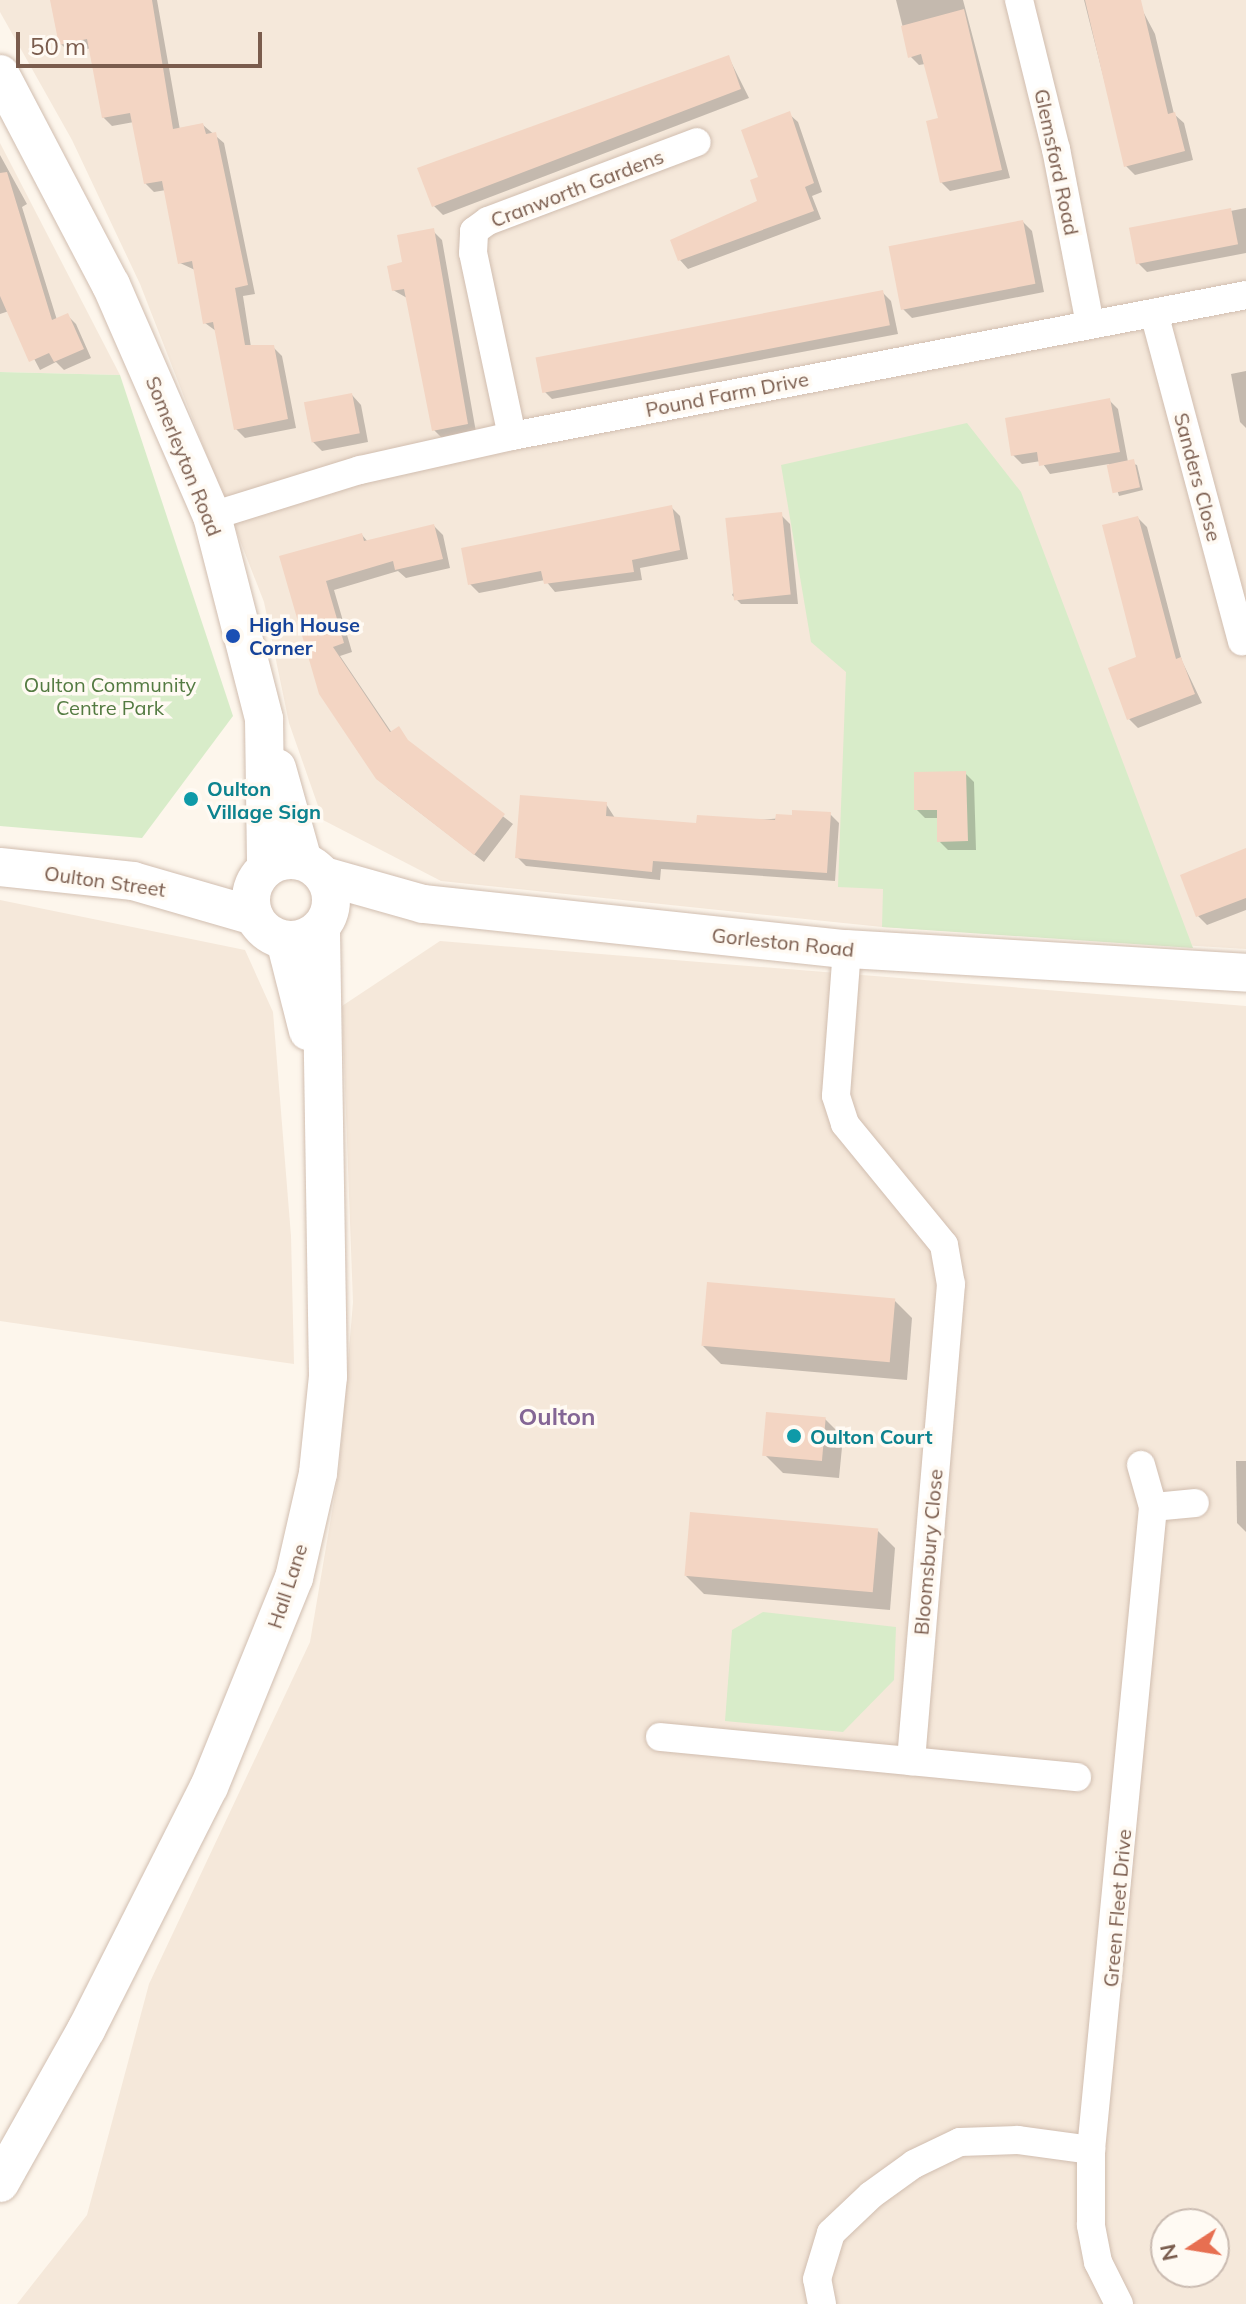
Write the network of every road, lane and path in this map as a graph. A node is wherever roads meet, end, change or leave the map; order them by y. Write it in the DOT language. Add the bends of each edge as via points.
graph roads {
  1 [pos="1019,0"];
  2 [pos="0,74"];
  3 [pos="697,142"];
  4 [pos="1246,295"];
  5 [pos="1154,313"];
  6 [pos="1090,324"];
  7 [pos="512,436"];
  8 [pos="212,516"];
  9 [pos="1242,641"];
  10 [pos="264,719"];
  11 [pos="0,867"];
  12 [pos="314,868"];
  13 [pos="261,873"];
  14 [pos="133,881"];
  15 [pos="423,904"];
  16 [pos="254,916"];
  17 [pos="323,924"];
  18 [pos="285,940"];
  19 [pos="847,949"];
  20 [pos="1246,973"];
  21 [pos="324,1096"];
  22 [pos="1141,1465"];
  23 [pos="1195,1503"];
  24 [pos="1153,1507"];
  25 [pos="660,1737"];
  26 [pos="911,1761"];
  27 [pos="1077,1777"];
  28 [pos="1091,2150"];
  29 [pos="0,2183"];
  30 [pos="822,2304"];
  31 [pos="1119,2304"];
  1 -- 6 [label="street, Glemsford Road" via="1056,149"];
  2 -- 8 [label="main road, Somerleyton Road" via="111,285"];
  3 -- 7 [label="street, Cranworth Gardens" via="488,221 474,231 473,253"];
  4 -- 5 [label="street, Pound Farm Drive"];
  5 -- 6 [label="street, Pound Farm Drive"];
  5 -- 9 [label="street, Sanders Close"];
  6 -- 7 [label="street, Pound Farm Drive"];
  7 -- 8 [label="street, Pound Farm Drive" via="360,470"];
  8 -- 10 [label="main road, Somerleyton Road"];
  10 -- 12 [label="main road"];
  10 -- 13 [label="main road, Somerleyton Road"];
  11 -- 14 [label="main road, Oulton Street"];
  12 -- 13 [label="main road" via="277,861"];
  12 -- 15 [label="main road, Gorleston Road"];
  12 -- 17 [label="main road" via="332,901"];
  13 -- 14 [label="main road"];
  13 -- 16 [label="main road" via="250,903"];
  14 -- 16 [label="main road, Oulton Street"];
  15 -- 17 [label="main road"];
  15 -- 19 [label="main road, Gorleston Road"];
  16 -- 18 [label="main road" via="272,936"];
  17 -- 18 [label="main road" via="299,940"];
  17 -- 21 [label="main road, Hall Lane"];
  18 -- 21 [label="main road"];
  19 -- 20 [label="main road, Gorleston Road"];
  19 -- 26 [label="street, Bloomsbury Close" via="836,1096 845,1124 944,1245 951,1284"];
  21 -- 29 [label="main road, Hall Lane" via="328,1377 318,1473 294,1578 209,1787 86,2030"];
  22 -- 24 [label="street, Green Fleet Drive"];
  23 -- 24 [label="street"];
  24 -- 28 [label="street, Green Fleet Drive"];
  25 -- 26 [label="street"];
  26 -- 27 [label="street"];
  28 -- 30 [label="street" via="1018,2140 960,2142 914,2164 831,2233 817,2279"];
  28 -- 31 [label="street, Green Fleet Drive" via="1093,2237 1098,2262"];
}
